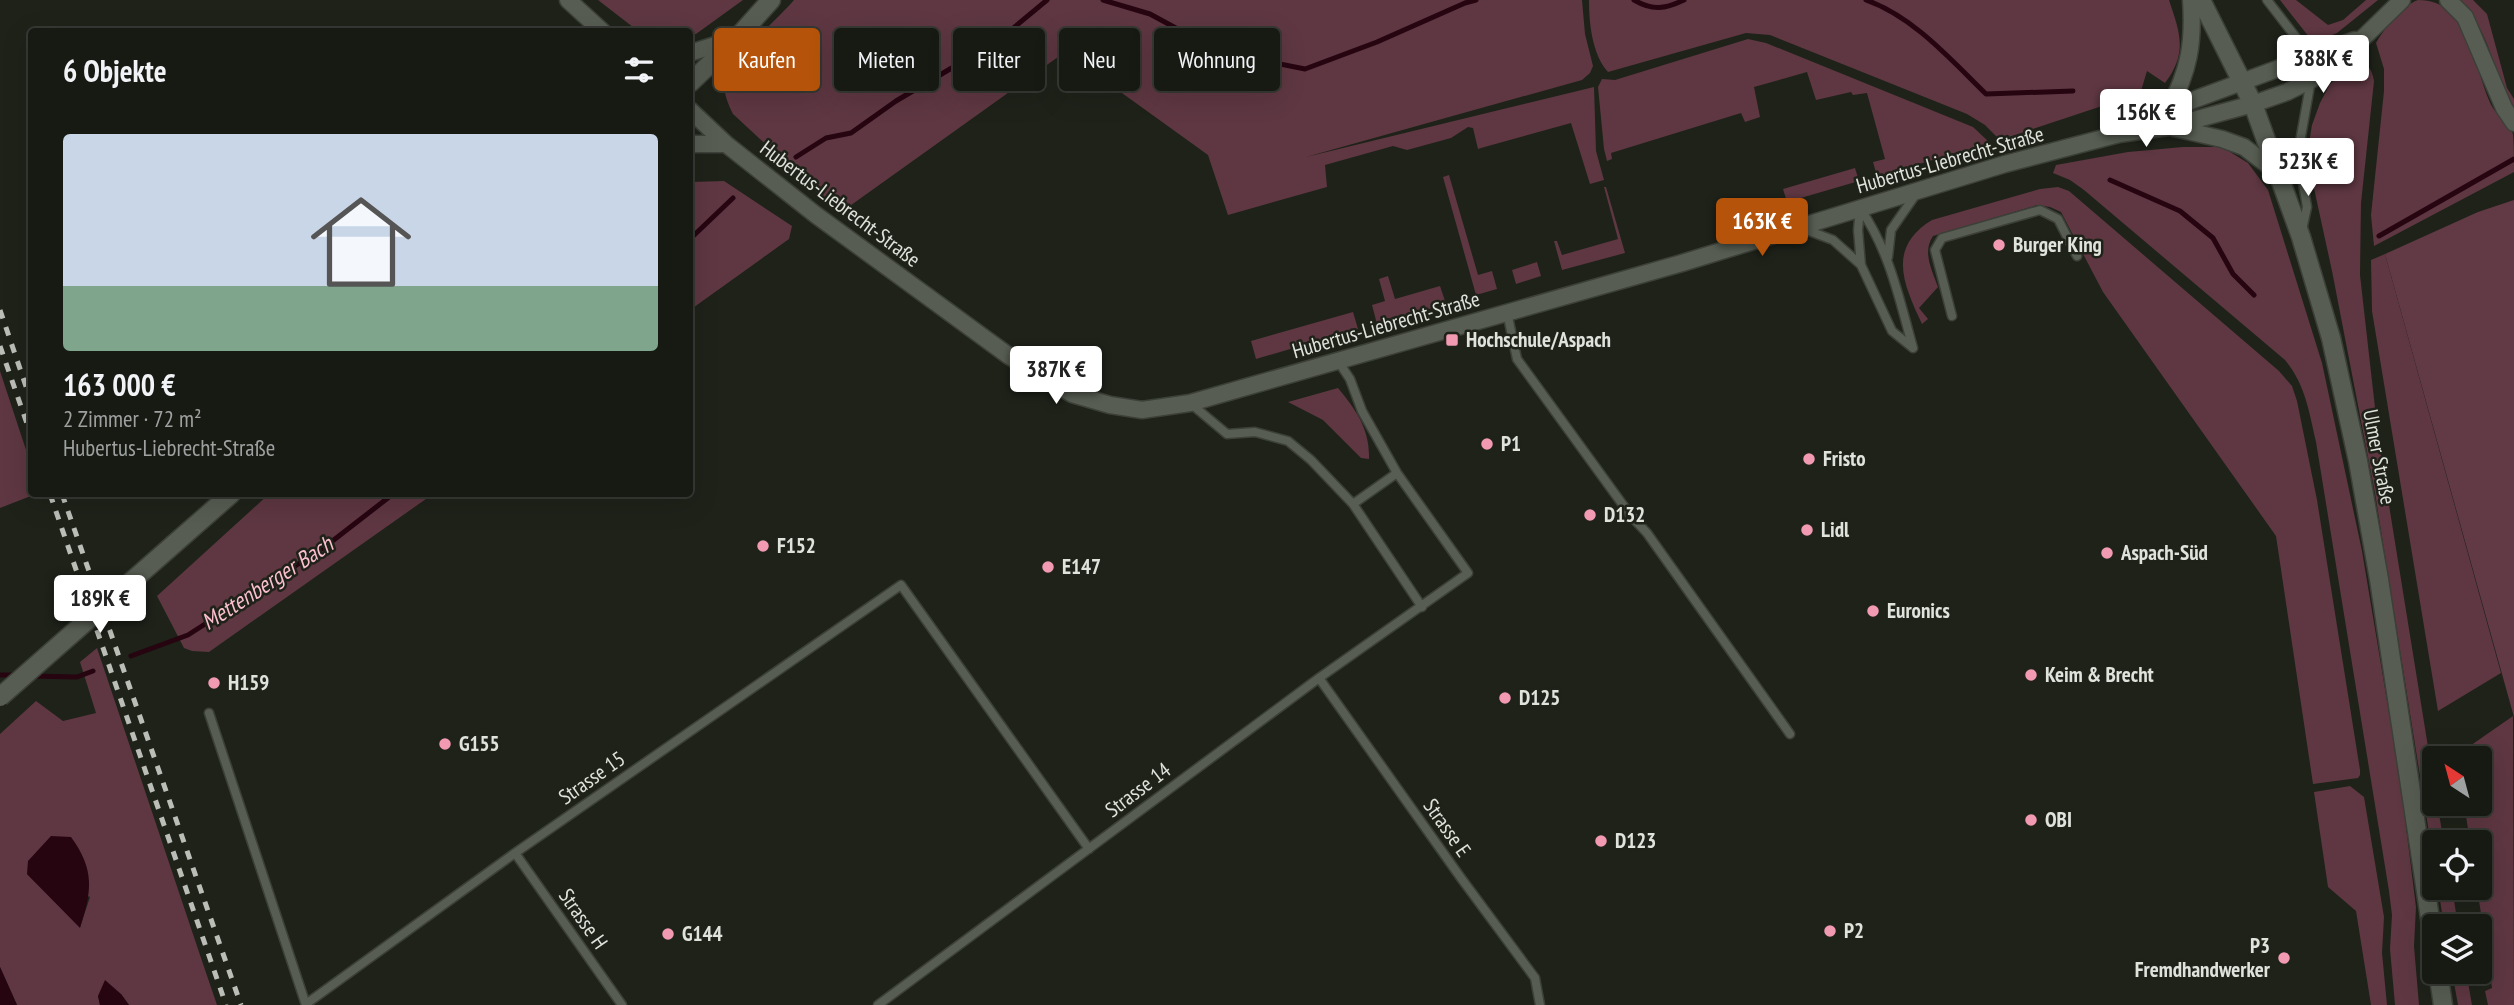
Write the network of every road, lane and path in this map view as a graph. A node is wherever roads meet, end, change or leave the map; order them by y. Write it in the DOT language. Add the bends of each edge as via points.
graph roads {
  1 [pos="568,0"];
  2 [pos="771,0"];
  3 [pos="2191,0"];
  4 [pos="2201,0"];
  5 [pos="2267,0"];
  6 [pos="2402,0"];
  7 [pos="2448,0"];
  8 [pos="599,28"];
  9 [pos="746,28"];
  10 [pos="2364,37"];
  11 [pos="714,46"];
  12 [pos="693,53"];
  13 [pos="2307,57"];
  14 [pos="714,60"];
  15 [pos="693,80"];
  16 [pos="2242,80"];
  17 [pos="2311,80"];
  18 [pos="2253,104"];
  19 [pos="2169,109"];
  20 [pos="693,113"];
  21 [pos="2514,123"];
  22 [pos="2168,127"];
  23 [pos="2119,134"];
  24 [pos="693,144"];
  25 [pos="726,144"];
  26 [pos="2278,173"];
  27 [pos="1918,191"];
  28 [pos="1860,208"];
  29 [pos="1799,227"];
  30 [pos="2301,237"];
  31 [pos="2077,256"];
  32 [pos="1888,257"];
  33 [pos="1861,265"];
  34 [pos="1507,312"];
  35 [pos="1952,316"];
  36 [pos="1337,360"];
  37 [pos="1190,403"];
  38 [pos="1397,473"];
  39 [pos="228,497"];
  40 [pos="1353,504"];
  41 [pos="1422,607"];
  42 [pos="1319,678"];
  43 [pos="0,697"];
  44 [pos="209,713"];
  45 [pos="1790,734"];
  46 [pos="1089,849"];
  47 [pos="515,853"];
  48 [pos="2429,914"];
  49 [pos="2440,984"];
  50 [pos="1540,1002"];
  51 [pos="306,1005"];
  52 [pos="622,1005"];
  53 [pos="878,1005"];
  54 [pos="2443,1005"];
  1 -- 8 [label="street"];
  2 -- 9 [label="main road"];
  3 -- 19 [label="street" via="2190,58"];
  4 -- 16 [label="main road, Ulmer Straße"];
  5 -- 13 [label="lane"];
  6 -- 10 [label="street, Hubertus-Liebrecht-Straße"];
  7 -- 21 [label="street" via="2465,17"];
  10 -- 13 [label="street, Hubertus-Liebrecht-Straße"];
  10 -- 17 [label="street, Hubertus-Liebrecht-Straße"];
  11 -- 12 [label="street"];
  13 -- 16 [label="street, Hubertus-Liebrecht-Straße"];
  13 -- 17 [label="lane"];
  14 -- 15 [label="main road"];
  16 -- 18 [label="main road, Ulmer Straße"];
  16 -- 19 [label="street, Hubertus-Liebrecht-Straße"];
  17 -- 18 [label="street, Hubertus-Liebrecht-Straße"];
  17 -- 30 [label="lane" via="2298,153 2307,207"];
  18 -- 22 [label="street, Hubertus-Liebrecht-Straße"];
  18 -- 26 [label="main road, Ulmer Straße"];
  19 -- 23 [label="street, Hubertus-Liebrecht-Straße"];
  20 -- 25 [label="street, Hubertus-Liebrecht-Straße"];
  22 -- 23 [label="street, Hubertus-Liebrecht-Straße"];
  22 -- 26 [label="street" via="2244,147"];
  23 -- 27 [label="street, Hubertus-Liebrecht-Straße"];
  24 -- 25 [label="street, Hubertus-Liebrecht-Straße"];
  25 -- 37 [label="street, Hubertus-Liebrecht-Straße" via="1009,356 1072,394 1142,410"];
  26 -- 30 [label="main road, Ulmer Straße"];
  27 -- 28 [label="street, Hubertus-Liebrecht-Straße"];
  27 -- 32 [label="lane" via="1892,230"];
  28 -- 29 [label="street, Hubertus-Liebrecht-Straße"];
  28 -- 32 [label="lane"];
  28 -- 33 [label="lane"];
  29 -- 33 [label="lane" via="1833,240"];
  29 -- 34 [label="street, Hubertus-Liebrecht-Straße"];
  30 -- 48 [label="main road, Ulmer Straße" via="2331,338 2358,461"];
  31 -- 35 [label="lane" via="2058,219 2040,210 1942,238 1935,250"];
  32 -- 33 [label="lane" via="1913,348 1892,331"];
  34 -- 36 [label="street, Hubertus-Liebrecht-Straße"];
  34 -- 45 [label="lane" via="1517,359"];
  36 -- 37 [label="street, Hubertus-Liebrecht-Straße"];
  36 -- 38 [label="lane"];
  37 -- 40 [label="lane" via="1227,434 1255,432 1288,441"];
  38 -- 40 [label="lane"];
  38 -- 41 [label="lane, Strasse 14" via="1468,573"];
  39 -- 43 [label="main road, bridge"];
  40 -- 41 [label="lane"];
  41 -- 42 [label="lane, Strasse 14"];
  42 -- 46 [label="lane, Strasse 14"];
  42 -- 50 [label="lane, Strasse E" via="1535,978"];
  44 -- 51 [label="lane"];
  46 -- 47 [label="lane, Strasse 15" via="901,585"];
  46 -- 53 [label="lane, Strasse 14"];
  47 -- 51 [label="lane, Strasse 15"];
  47 -- 52 [label="lane, Strasse H"];
  49 -- 54 [label="main road"];
}
